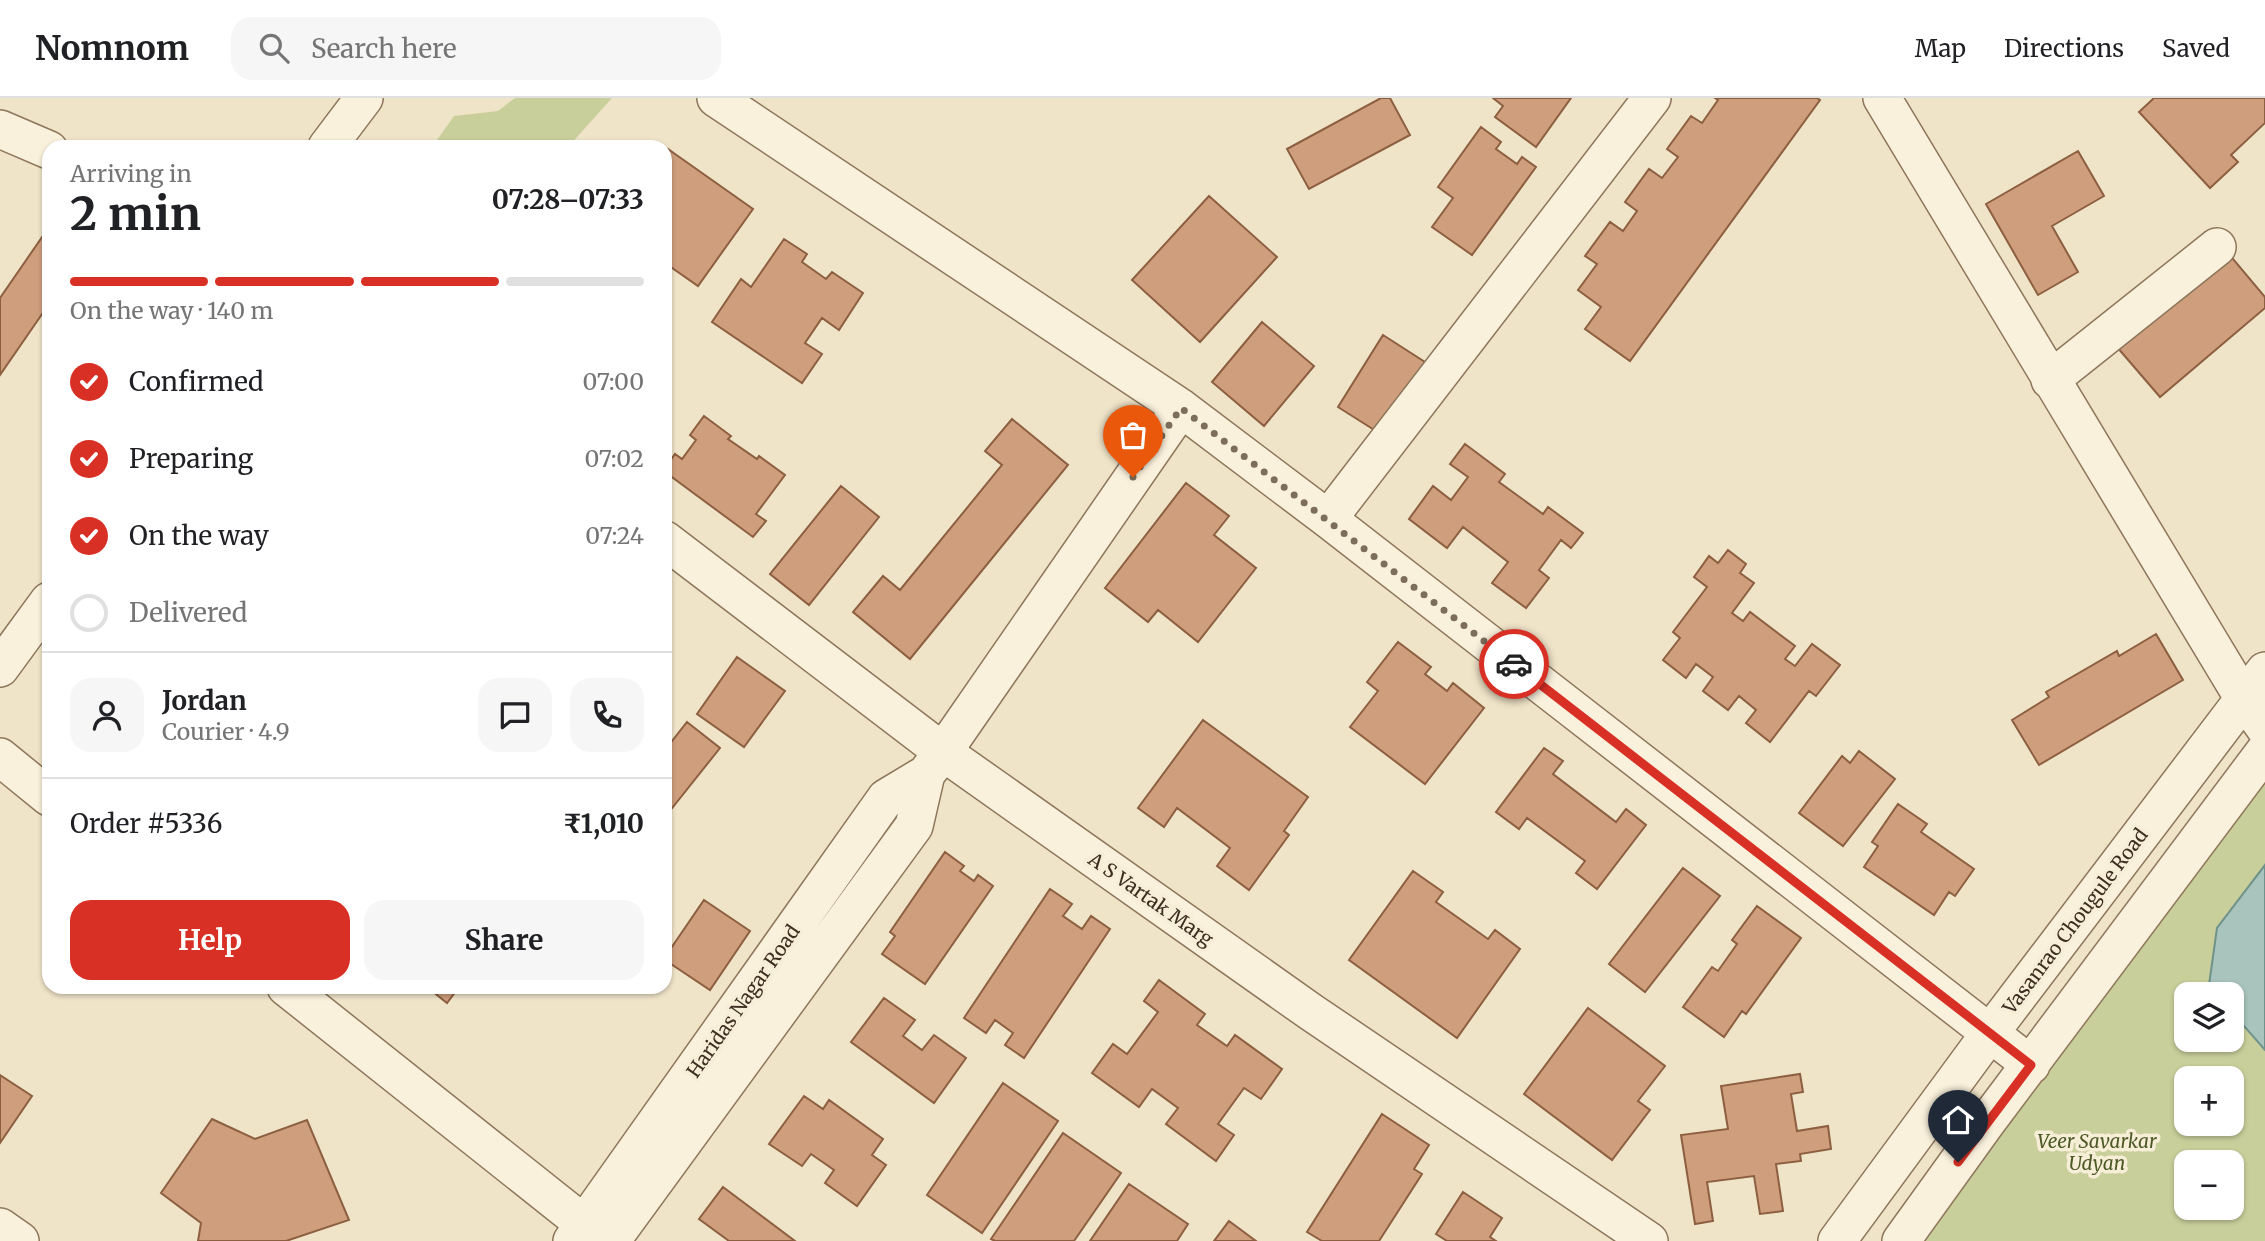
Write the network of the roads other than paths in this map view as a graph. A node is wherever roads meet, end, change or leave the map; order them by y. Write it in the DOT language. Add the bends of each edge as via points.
graph roads {
  1 [pos="364,98"];
  2 [pos="716,98"];
  3 [pos="1652,98"];
  4 [pos="1882,98"];
  5 [pos="0,129"];
  6 [pos="332,140"];
  7 [pos="42,147"];
  8 [pos="2217,247"];
  9 [pos="2050,380"];
  10 [pos="1181,408"];
  11 [pos="1328,519"];
  12 [pos="672,546"];
  13 [pos="42,611"];
  14 [pos="0,668"];
  15 [pos="2258,699"];
  16 [pos="2265,751"];
  17 [pos="0,757"];
  18 [pos="934,763"];
  19 [pos="42,791"];
  20 [pos="295,994"];
  21 [pos="1990,1033"];
  22 [pos="2031,1065"];
  23 [pos="0,1227"];
  24 [pos="593,1237"];
  25 [pos="20,1241"];
  26 [pos="1649,1241"];
  27 [pos="1837,1241"];
  28 [pos="1901,1241"];
  1 -- 6 [label="street"];
  2 -- 10 [label="street"];
  3 -- 11 [label="street"];
  4 -- 9 [label="street"];
  5 -- 7 [label="street"];
  8 -- 9 [label="street"];
  9 -- 15 [label="street"];
  10 -- 11 [label="street"];
  10 -- 18 [label="street, Haridas Nagar Road"];
  11 -- 21 [label="street"];
  12 -- 18 [label="street, A S Vartak Marg"];
  13 -- 14 [label="street"];
  15 -- 21 [label="street, Vasanrao Chougule Road"];
  16 -- 22 [label="street"];
  17 -- 19 [label="street"];
  18 -- 24 [label="street, Haridas Nagar Road" via="886,798"];
  18 -- 26 [label="street, A S Vartak Marg"];
  20 -- 24 [label="street"];
  21 -- 22 [label="street"];
  21 -- 27 [label="street, Vasanrao Chougule Road"];
  22 -- 28 [label="street"];
  23 -- 25 [label="street"];
}
